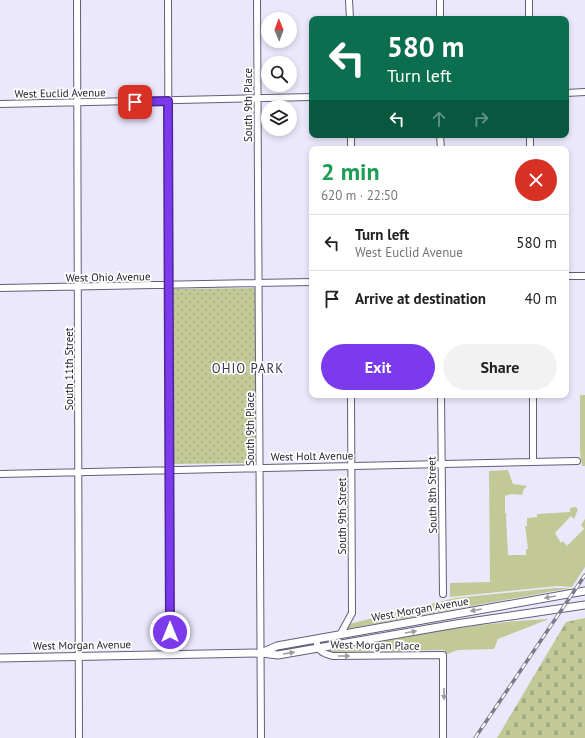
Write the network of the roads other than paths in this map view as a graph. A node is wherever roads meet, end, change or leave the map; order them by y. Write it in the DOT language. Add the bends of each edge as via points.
graph roads {
  1 [pos="77,0"];
  2 [pos="168,0"];
  3 [pos="257,0"];
  4 [pos="349,0"];
  5 [pos="440,0"];
  6 [pos="530,0"];
  7 [pos="350,16"];
  8 [pos="440,16"];
  9 [pos="530,16"];
  10 [pos="585,92"];
  11 [pos="569,93"];
  12 [pos="309,97"];
  13 [pos="258,98"];
  14 [pos="168,101"];
  15 [pos="78,103"];
  16 [pos="0,104"];
  17 [pos="569,276"];
  18 [pos="585,276"];
  19 [pos="309,282"];
  20 [pos="260,284"];
  21 [pos="169,286"];
  22 [pos="0,288"];
  23 [pos="78,288"];
  24 [pos="351,398"];
  25 [pos="441,398"];
  26 [pos="533,398"];
  27 [pos="577,461"];
  28 [pos="533,462"];
  29 [pos="441,464"];
  30 [pos="351,466"];
  31 [pos="260,468"];
  32 [pos="169,469"];
  33 [pos="78,472"];
  34 [pos="0,474"];
  35 [pos="585,591"];
  36 [pos="443,594"];
  37 [pos="583,607"];
  38 [pos="340,635"];
  39 [pos="316,639"];
  40 [pos="317,649"];
  41 [pos="261,654"];
  42 [pos="170,655"];
  43 [pos="79,656"];
  44 [pos="0,658"];
  45 [pos="79,738"];
  46 [pos="261,738"];
  47 [pos="443,738"];
  1 -- 15 [label="street, South 11th Street"];
  2 -- 14 [label="street"];
  3 -- 13 [label="street, South 9th Place"];
  4 -- 7 [label="street"];
  5 -- 8 [label="street"];
  6 -- 9 [label="street"];
  10 -- 11 [label="street"];
  12 -- 13 [label="street, West Euclid Avenue"];
  13 -- 14 [label="street, West Euclid Avenue"];
  13 -- 20 [label="street, South 9th Place"];
  14 -- 15 [label="street, West Euclid Avenue"];
  14 -- 21 [label="street"];
  15 -- 16 [label="street, West Euclid Avenue"];
  15 -- 23 [label="street, South 11th Street"];
  17 -- 18 [label="street"];
  19 -- 20 [label="street, West Ohio Avenue"];
  20 -- 21 [label="street, West Ohio Avenue"];
  20 -- 31 [label="street, South 9th Place"];
  21 -- 23 [label="street, West Ohio Avenue"];
  21 -- 32 [label="street"];
  22 -- 23 [label="street, West Ohio Avenue"];
  23 -- 33 [label="street, South 11th Street"];
  24 -- 30 [label="street, South 9th Street"];
  25 -- 29 [label="street, South 8th Street"];
  26 -- 28 [label="street"];
  27 -- 28 [label="street, West Holt Avenue"];
  28 -- 29 [label="street, West Holt Avenue"];
  29 -- 30 [label="street, West Holt Avenue"];
  29 -- 36 [label="street, South 8th Street"];
  30 -- 31 [label="street, West Holt Avenue"];
  30 -- 38 [label="street, South 9th Street" via="352,613"];
  31 -- 32 [label="street, West Holt Avenue"];
  31 -- 41 [label="street, South 9th Place"];
  32 -- 33 [label="street, West Holt Avenue"];
  32 -- 42 [label="street"];
  33 -- 34 [label="street, West Holt Avenue"];
  33 -- 43 [label="street, South 11th Street"];
  35 -- 38 [label="street, West Morgan Avenue, one-way"];
  40 -- 37 [label="street, West Morgan Avenue, one-way" via="456,624"];
  38 -- 39 [label="street, West Morgan Avenue"];
  39 -- 40 [label="street, West Morgan Place"];
  39 -- 41 [label="street, West Morgan Avenue" via="277,646"];
  41 -- 40 [label="street, West Morgan Avenue, one-way" via="278,655"];
  40 -- 47 [label="street, West Morgan Place, one-way" via="322,654 333,656 443,655"];
  41 -- 42 [label="street, West Morgan Avenue"];
  41 -- 46 [label="street, South 9th Place"];
  42 -- 43 [label="street, West Morgan Avenue"];
  43 -- 44 [label="street, West Morgan Avenue"];
  43 -- 45 [label="street, South 11th Street"];
}
